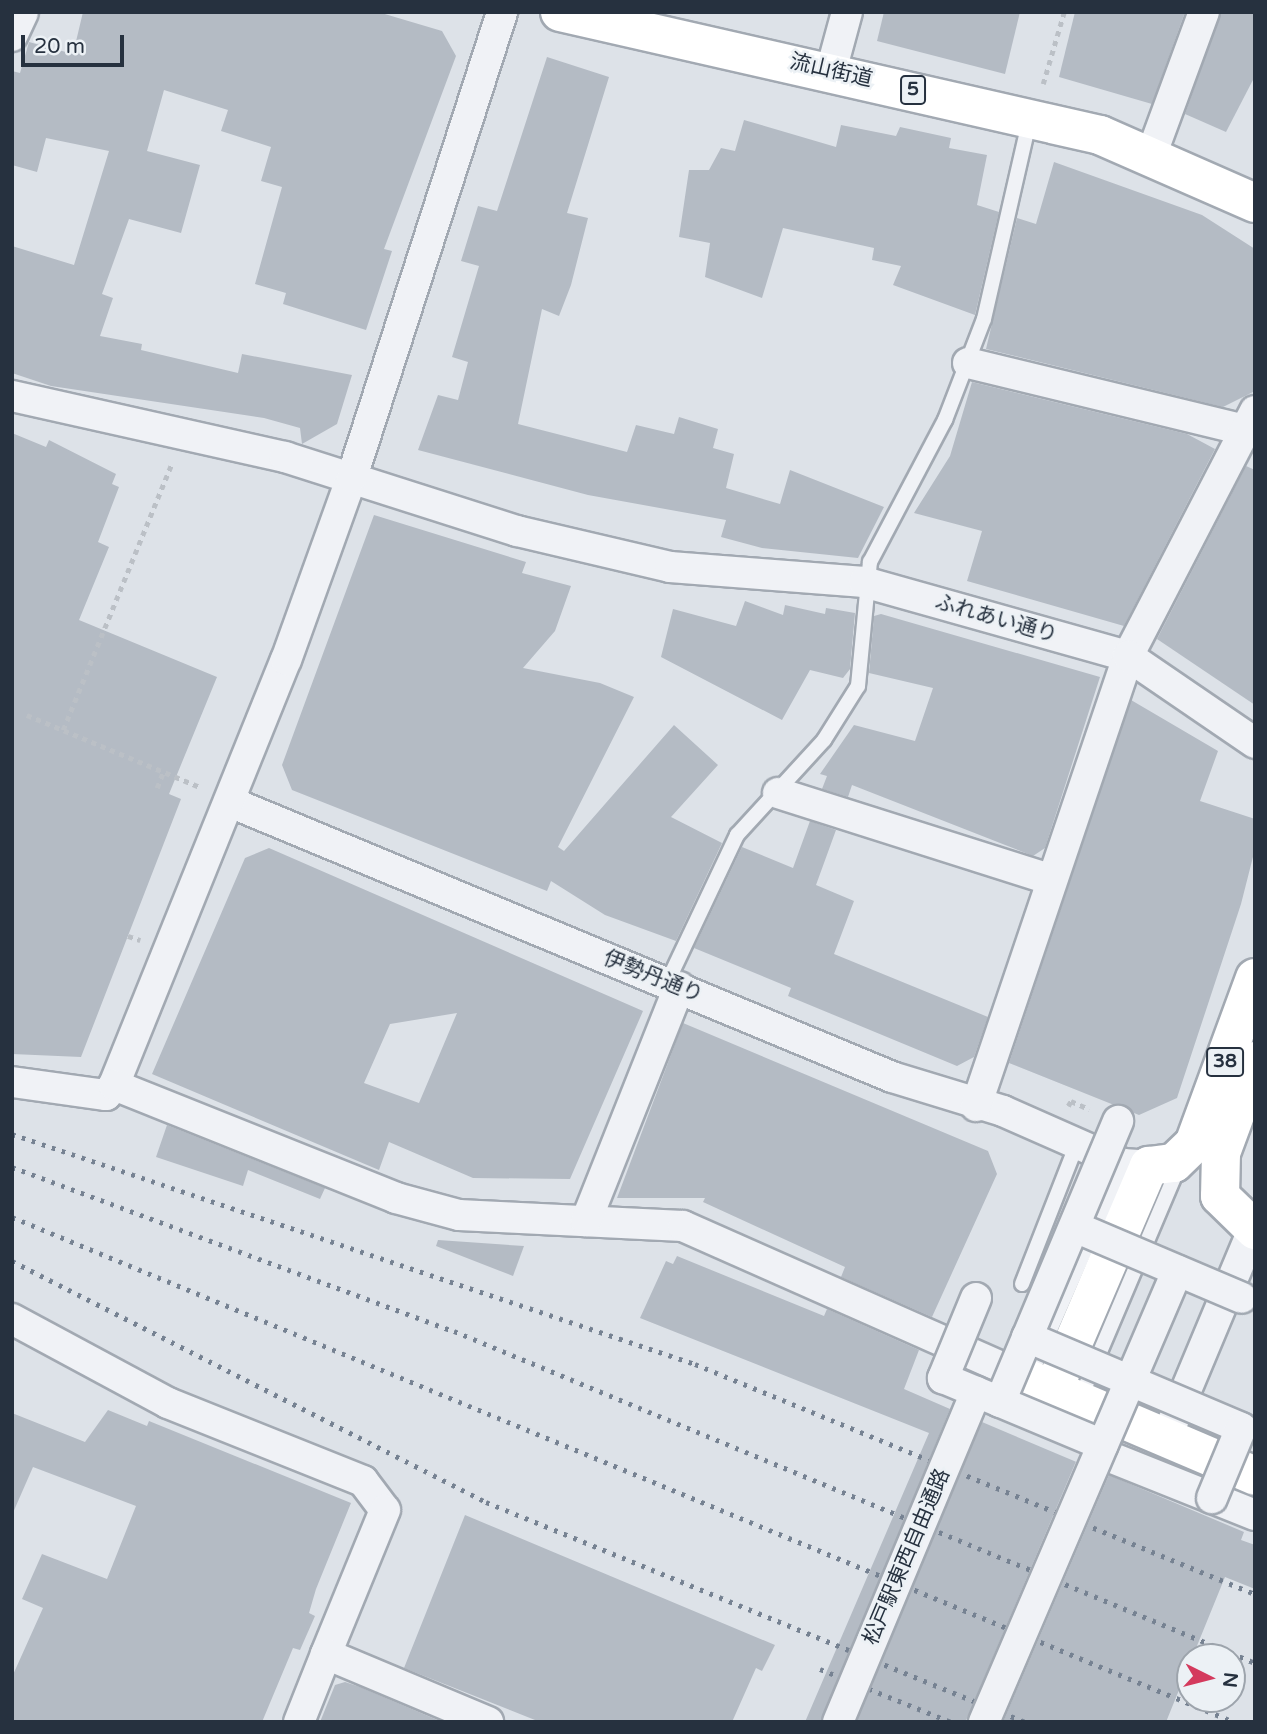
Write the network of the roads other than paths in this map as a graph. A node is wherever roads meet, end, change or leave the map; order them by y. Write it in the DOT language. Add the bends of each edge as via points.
graph roads {
  1 [pos="23,12"];
  2 [pos="502,12"];
  3 [pos="560,12"];
  4 [pos="846,12"];
  5 [pos="1204,12"];
  6 [pos="12,36"];
  7 [pos="831,71"];
  8 [pos="1033,119"];
  9 [pos="1152,153"];
  10 [pos="1255,203"];
  11 [pos="968,363"];
  12 [pos="12,396"];
  13 [pos="1248,420"];
  14 [pos="352,477"];
  15 [pos="864,582"];
  16 [pos="1128,656"];
  17 [pos="1255,743"];
  18 [pos="778,793"];
  19 [pos="219,796"];
  20 [pos="1049,879"];
  21 [pos="1255,978"];
  22 [pos="673,985"];
  23 [pos="1255,1061"];
  24 [pos="12,1082"];
  25 [pos="114,1085"];
  26 [pos="976,1106"];
  27 [pos="1118,1121"];
  28 [pos="1077,1144"];
  29 [pos="1174,1157"];
  30 [pos="586,1220"];
  31 [pos="1075,1227"];
  32 [pos="1254,1230"];
  33 [pos="1255,1269"];
  34 [pos="1177,1271"];
  35 [pos="1021,1284"];
  36 [pos="976,1298"];
  37 [pos="1242,1298"];
  38 [pos="12,1319"];
  39 [pos="1027,1337"];
  40 [pos="1130,1381"];
  41 [pos="1027,1393"];
  42 [pos="1195,1409"];
  43 [pos="1166,1438"];
  44 [pos="1102,1449"];
  45 [pos="1255,1476"];
  46 [pos="1212,1498"];
  47 [pos="1255,1515"];
  48 [pos="326,1654"];
  49 [pos="299,1722"];
  50 [pos="488,1722"];
  51 [pos="838,1722"];
  52 [pos="984,1722"];
  1 -- 6 [label="street"];
  2 -- 14 [label="street"];
  3 -- 7 [label="main road, 流山街道 / 5"];
  4 -- 7 [label="street"];
  5 -- 9 [label="street"];
  7 -- 8 [label="main road, 流山街道 / 5"];
  8 -- 9 [label="main road, 流山街道 / 5"];
  8 -- 11 [label="lane"];
  9 -- 10 [label="main road, 流山街道 / 5"];
  11 -- 13 [label="street"];
  11 -- 15 [label="lane" via="945,420 883,529"];
  12 -- 14 [label="street, ふれあい通り"];
  13 -- 16 [label="street"];
  14 -- 15 [label="street, ふれあい通り" via="517,531 670,567"];
  14 -- 19 [label="street"];
  15 -- 16 [label="street, ふれあい通り"];
  15 -- 18 [label="lane" via="870,604 858,686 824,740"];
  16 -- 17 [label="street, ふれあい通り"];
  16 -- 20 [label="street"];
  18 -- 20 [label="street"];
  18 -- 22 [label="lane" via="737,835"];
  19 -- 22 [label="street, 伊勢丹通り"];
  19 -- 25 [label="street"];
  20 -- 26 [label="street"];
  21 -- 29 [label="main road, 38"];
  22 -- 26 [label="street, 伊勢丹通り"];
  22 -- 30 [label="street"];
  23 -- 29 [label="main road, 38"];
  24 -- 25 [label="street" via="106,1095"];
  25 -- 30 [label="street" via="396,1198 459,1215"];
  26 -- 28 [label="street, 伊勢丹通り"];
  27 -- 31 [label="street, 松戸駅東西自由通路, bridge"];
  28 -- 29 [label="street, 伊勢丹通り"];
  28 -- 35 [label="lane"];
  29 -- 32 [label="main road"];
  29 -- 41 [label="main road"];
  30 -- 41 [label="street" via="683,1226"];
  31 -- 34 [label="street, bridge"];
  31 -- 39 [label="street, 松戸駅東西自由通路, bridge"];
  32 -- 43 [label="street"];
  33 -- 37 [label="street"];
  34 -- 37 [label="street, bridge"];
  34 -- 40 [label="street, bridge"];
  36 -- 41 [label="street, bridge" via="943,1378"];
  37 -- 42 [label="street"];
  38 -- 48 [label="street" via="169,1403 363,1482 385,1510"];
  39 -- 40 [label="street, bridge"];
  39 -- 41 [label="street, 松戸駅東西自由通路, bridge"];
  40 -- 42 [label="street, bridge"];
  40 -- 44 [label="street, bridge"];
  41 -- 43 [label="main road"];
  41 -- 44 [label="street, bridge"];
  41 -- 51 [label="street, 松戸駅東西自由通路, bridge"];
  42 -- 46 [label="street, bridge" via="1241,1428"];
  43 -- 45 [label="main road"];
  44 -- 46 [label="street"];
  44 -- 52 [label="street, bridge"];
  46 -- 47 [label="street"];
  48 -- 49 [label="street"];
  48 -- 50 [label="street"];
}
